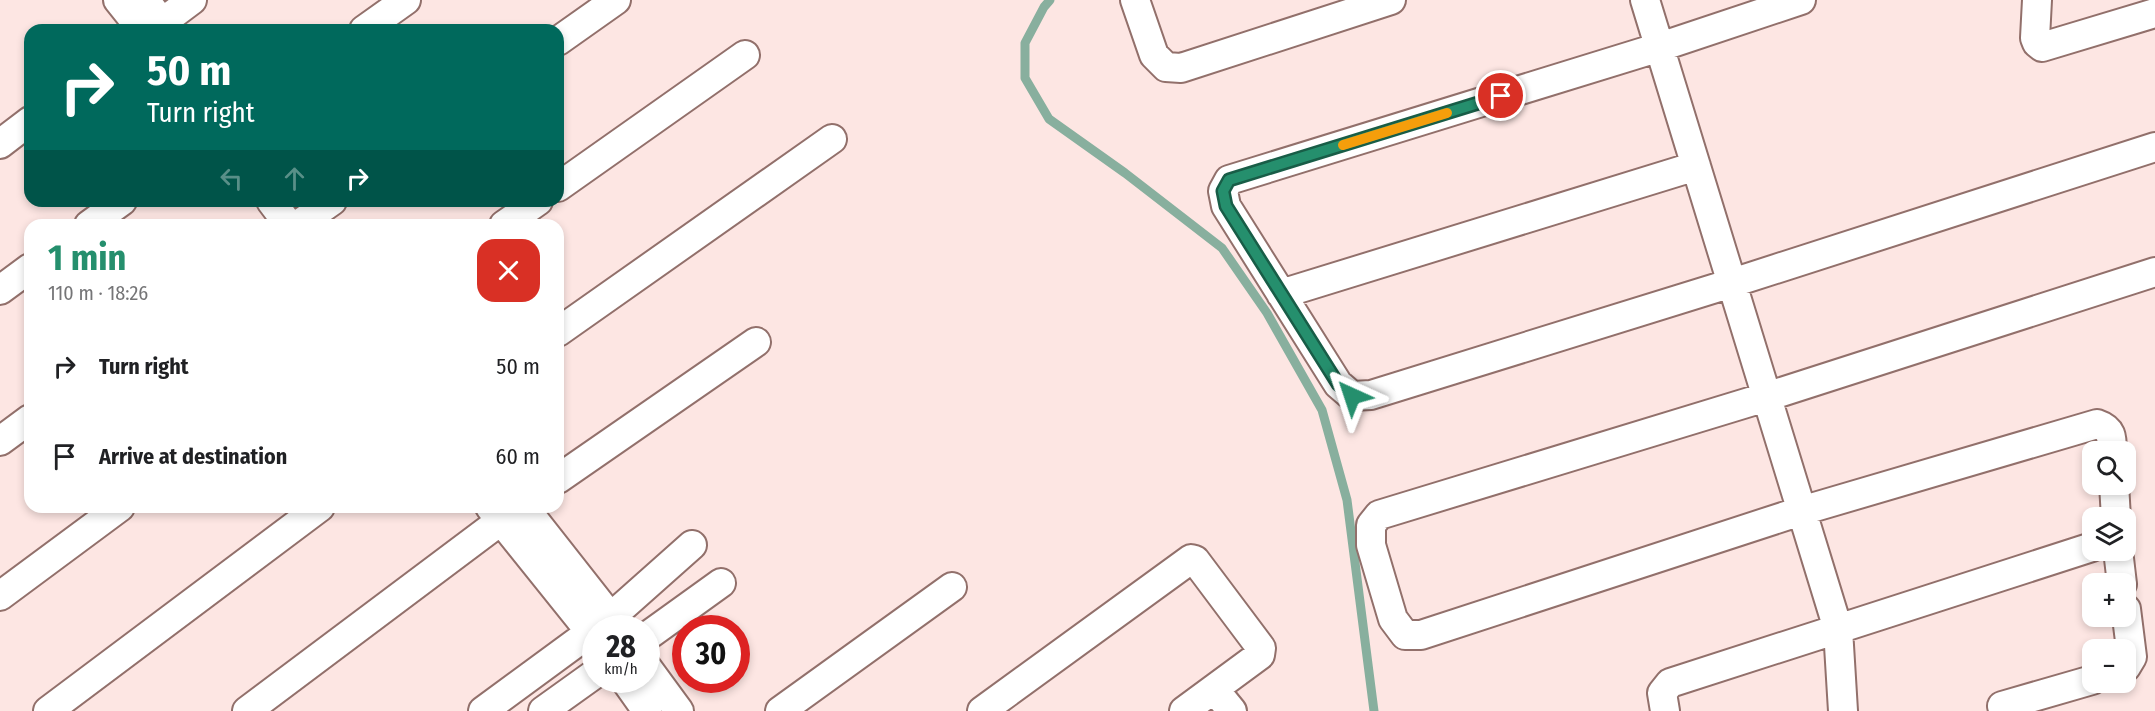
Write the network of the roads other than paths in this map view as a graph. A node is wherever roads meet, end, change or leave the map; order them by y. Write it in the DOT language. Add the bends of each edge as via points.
graph roads {
  1 [pos="118,0"];
  2 [pos="192,0"];
  3 [pos="406,0"];
  4 [pos="616,0"];
  5 [pos="1135,0"];
  6 [pos="1391,0"];
  7 [pos="1645,0"];
  8 [pos="1801,0"];
  9 [pos="2037,0"];
  10 [pos="2155,13"];
  11 [pos="154,22"];
  12 [pos="372,24"];
  13 [pos="564,37"];
  14 [pos="1660,48"];
  15 [pos="745,55"];
  16 [pos="24,126"];
  17 [pos="832,139"];
  18 [pos="0,144"];
  19 [pos="2155,147"];
  20 [pos="1696,166"];
  21 [pos="564,183"];
  22 [pos="114,207"];
  23 [pos="286,207"];
  24 [pos="530,207"];
  25 [pos="308,216"];
  26 [pos="97,219"];
  27 [pos="512,219"];
  28 [pos="24,272"];
  29 [pos="2155,272"];
  30 [pos="1732,283"];
  31 [pos="0,290"];
  32 [pos="1281,294"];
  33 [pos="564,328"];
  34 [pos="756,342"];
  35 [pos="1766,397"];
  36 [pos="24,423"];
  37 [pos="0,441"];
  38 [pos="2112,441"];
  39 [pos="564,475"];
  40 [pos="1802,511"];
  41 [pos="112,513"];
  42 [pos="312,513"];
  43 [pos="502,513"];
  44 [pos="504,513"];
  45 [pos="528,513"];
  46 [pos="692,545"];
  47 [pos="2082,551"];
  48 [pos="721,583"];
  49 [pos="952,586"];
  50 [pos="0,596"];
  51 [pos="592,615"];
  52 [pos="595,615"];
  53 [pos="619,615"];
  54 [pos="660,627"];
  55 [pos="1838,629"];
  56 [pos="582,644"];
  57 [pos="582,683"];
  58 [pos="2082,683"];
  59 [pos="660,685"];
  60 [pos="1214,689"];
  61 [pos="635,693"];
  62 [pos="2002,706"];
  63 [pos="48,711"];
  64 [pos="247,711"];
  65 [pos="483,711"];
  66 [pos="543,711"];
  67 [pos="648,711"];
  68 [pos="679,711"];
  69 [pos="780,711"];
  70 [pos="982,711"];
  71 [pos="1184,711"];
  72 [pos="1232,711"];
  73 [pos="1665,711"];
  74 [pos="1843,711"];
  1 -- 11 [label="street"];
  2 -- 11 [label="street"];
  3 -- 12 [label="street"];
  4 -- 13 [label="street"];
  5 -- 6 [label="street" via="1154,55 1166,67 1181,68"];
  7 -- 14 [label="street"];
  8 -- 14 [label="street"];
  9 -- 10 [label="street" via="2035,38 2042,47"];
  14 -- 20 [label="street"];
  14 -- 32 [label="street" via="1229,180 1223,191 1226,206"];
  15 -- 21 [label="street"];
  16 -- 18 [label="street"];
  17 -- 33 [label="street"];
  19 -- 30 [label="street"];
  20 -- 30 [label="street"];
  20 -- 32 [label="street"];
  22 -- 26 [label="street"];
  23 -- 25 [label="street"];
  24 -- 27 [label="street"];
  28 -- 31 [label="street"];
  29 -- 35 [label="street"];
  30 -- 32 [label="street" via="1371,394 1352,396 1338,384"];
  30 -- 35 [label="street"];
  34 -- 39 [label="street"];
  35 -- 40 [label="street"];
  35 -- 40 [label="street" via="1379,515 1371,525 1371,545 1393,619 1405,635 1421,635"];
  36 -- 37 [label="street"];
  38 -- 40 [label="street" via="2112,434 2097,424"];
  40 -- 55 [label="street"];
  41 -- 50 [label="street"];
  42 -- 63 [label="street"];
  43 -- 64 [label="street"];
  44 -- 51 [label="street"];
  45 -- 52 [label="street"];
  46 -- 53 [label="street"];
  47 -- 55 [label="street"];
  48 -- 54 [label="street"];
  49 -- 69 [label="street"];
  55 -- 73 [label="street" via="1670,683 1662,693"];
  55 -- 74 [label="street"];
  56 -- 65 [label="street"];
  57 -- 66 [label="street"];
  58 -- 62 [label="street"];
  59 -- 68 [label="street"];
  60 -- 70 [label="street" via="1262,652 1198,561 1191,560"];
  60 -- 71 [label="street"];
  60 -- 72 [label="street"];
  61 -- 67 [label="street"];
}
